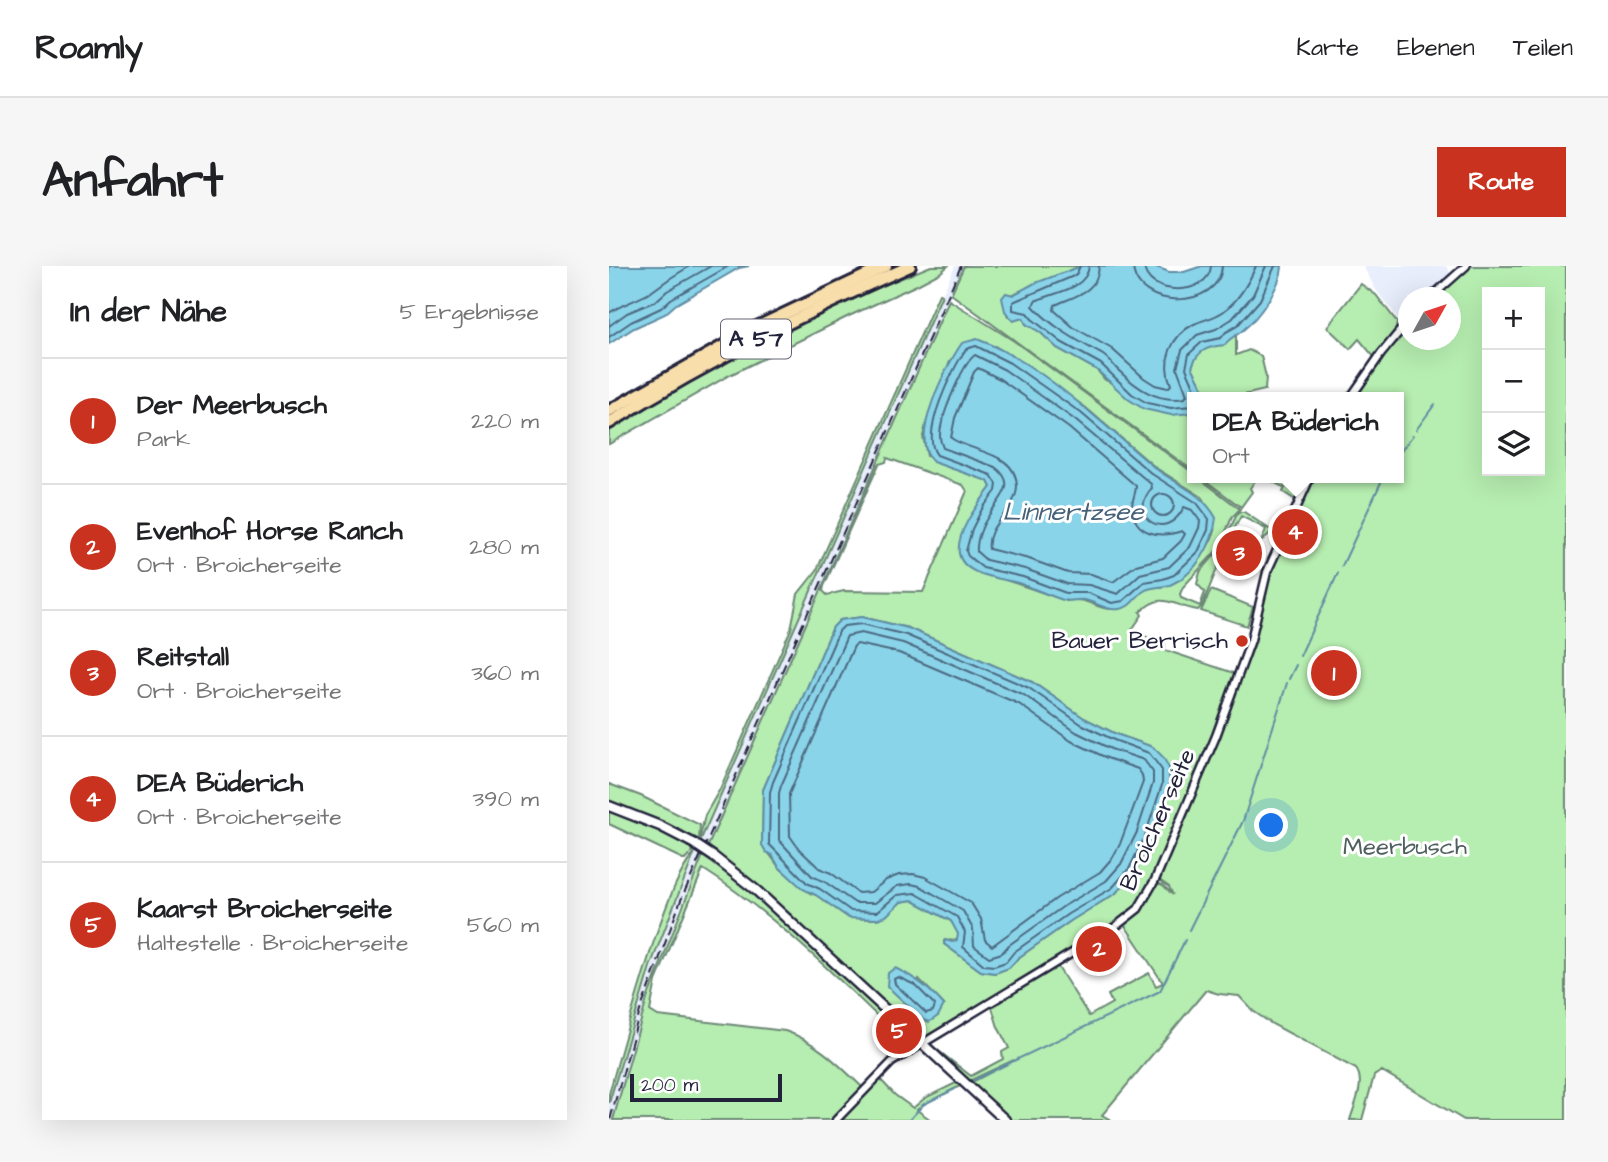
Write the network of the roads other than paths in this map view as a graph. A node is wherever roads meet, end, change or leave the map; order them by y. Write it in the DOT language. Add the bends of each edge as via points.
graph roads {
  1 [pos="886,266"];
  2 [pos="910,266"];
  3 [pos="1466,266"];
  4 [pos="1442,287"];
  5 [pos="1398,333"];
  6 [pos="1354,392"];
  7 [pos="609,411"];
  8 [pos="609,423"];
  9 [pos="1308,483"];
  10 [pos="609,806"];
  11 [pos="923,1044"];
  12 [pos="836,1120"];
  13 [pos="1005,1120"];
  1 -- 7 [label="highway, A 57" via="757,327"];
  2 -- 8 [label="highway, A 57" via="762,336"];
  3 -- 4 [label="street"];
  5 -- 6 [label="street"];
  9 -- 11 [label="street, Broicherseite" via="1267,572 1251,640 1216,736 1144,902 1124,922"];
  10 -- 11 [label="main road, bridge" via="660,826 714,857"];
  11 -- 12 [label="street, Broicherseite" via="892,1062"];
  11 -- 13 [label="main road"];
}
